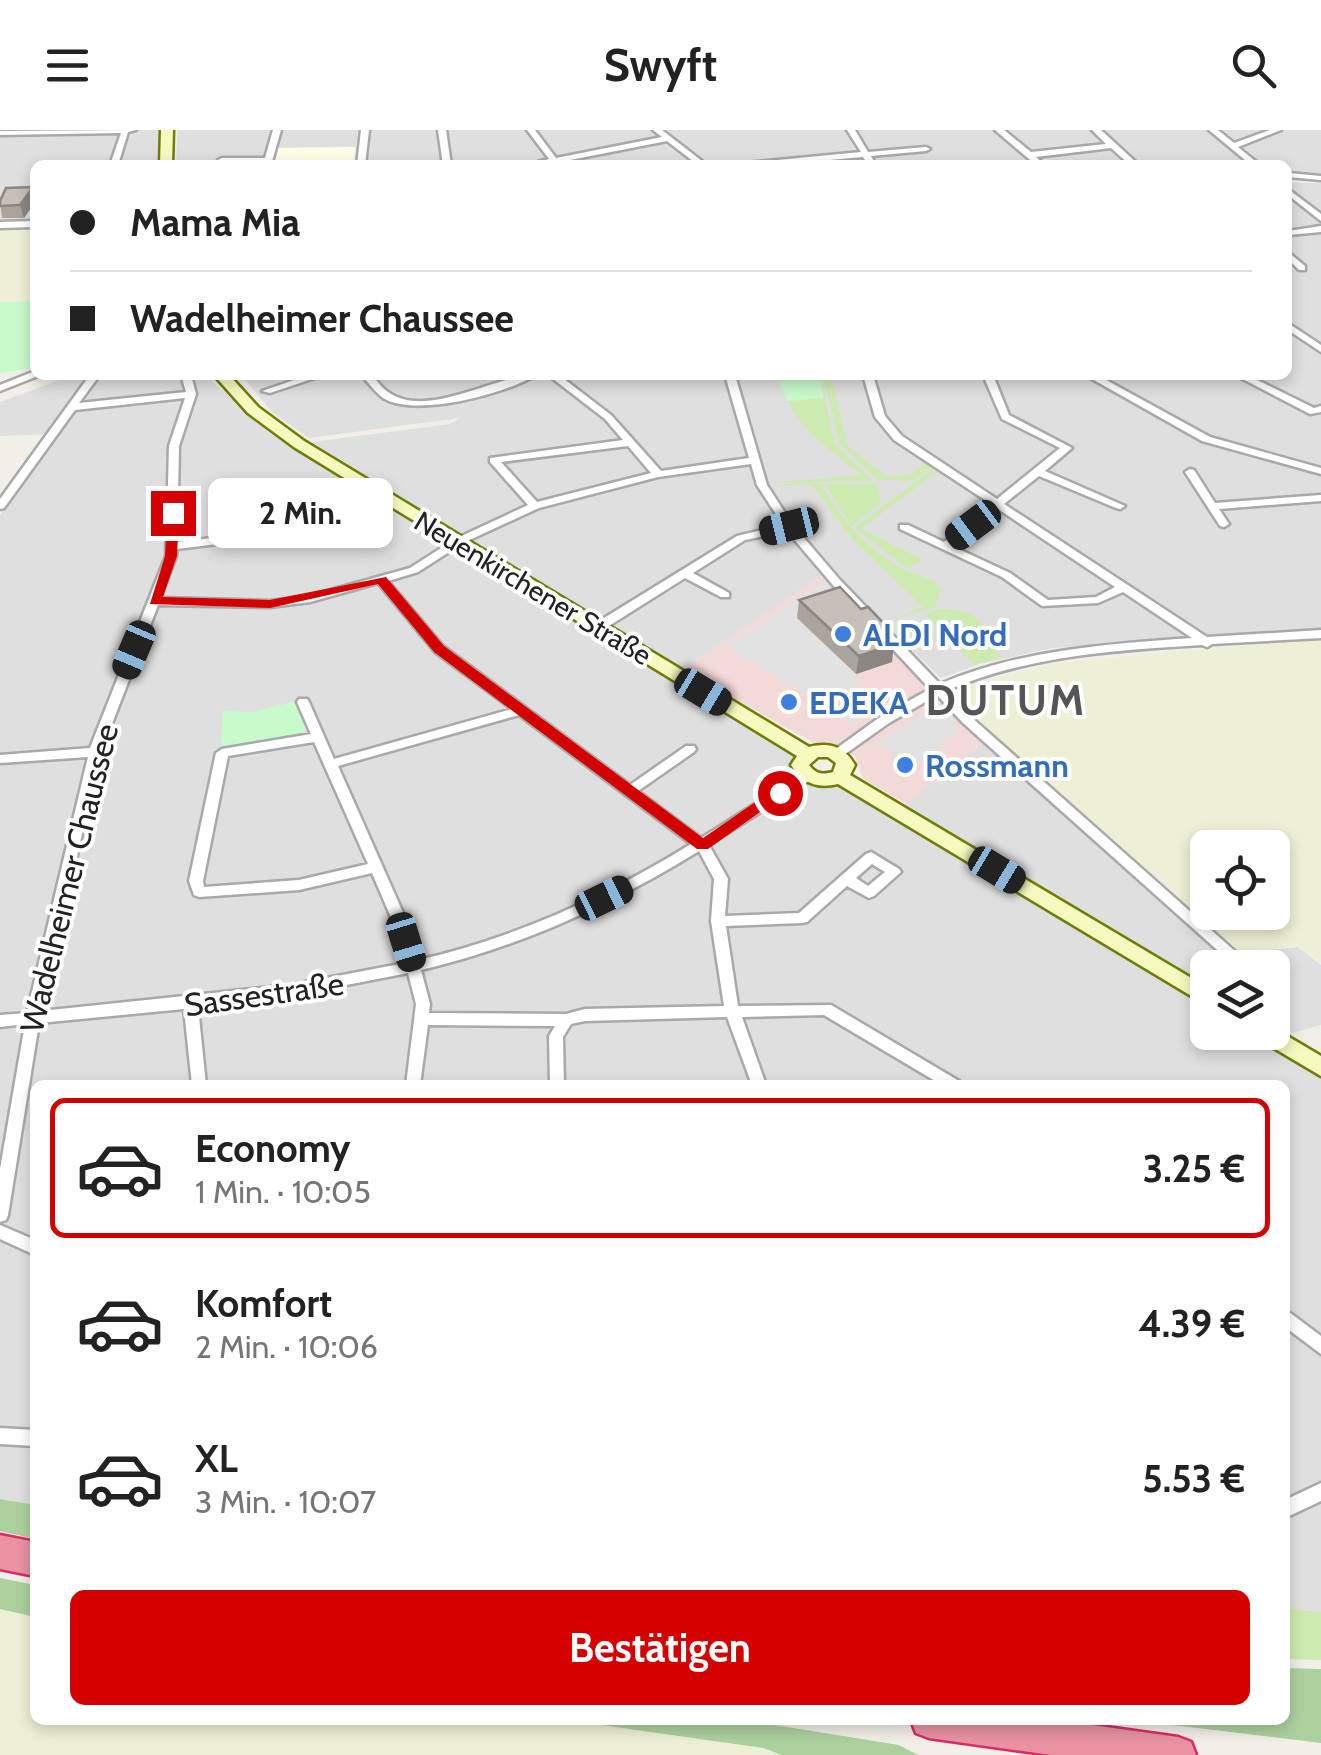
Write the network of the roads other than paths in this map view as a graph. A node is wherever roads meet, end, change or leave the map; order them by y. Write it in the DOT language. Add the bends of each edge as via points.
graph roads {
  1 [pos="124,130"];
  2 [pos="132,130"];
  3 [pos="167,130"];
  4 [pos="277,130"];
  5 [pos="365,130"];
  6 [pos="442,130"];
  7 [pos="532,130"];
  8 [pos="657,130"];
  9 [pos="851,130"];
  10 [pos="999,130"];
  11 [pos="1096,130"];
  12 [pos="1213,130"];
  13 [pos="1277,130"];
  14 [pos="41,131"];
  15 [pos="100,131"];
  16 [pos="0,133"];
  17 [pos="666,139"];
  18 [pos="1114,145"];
  19 [pos="1233,146"];
  20 [pos="926,149"];
  21 [pos="864,152"];
  22 [pos="1030,155"];
  23 [pos="115,160"];
  24 [pos="166,160"];
  25 [pos="268,160"];
  26 [pos="362,160"];
  27 [pos="446,160"];
  28 [pos="554,160"];
  29 [pos="570,160"];
  30 [pos="695,160"];
  31 [pos="791,160"];
  32 [pos="869,160"];
  33 [pos="1035,160"];
  34 [pos="1130,160"];
  35 [pos="1250,160"];
  36 [pos="1292,175"];
  37 [pos="1321,178"];
  38 [pos="1292,194"];
  39 [pos="1321,218"];
  40 [pos="30,224"];
  41 [pos="0,225"];
  42 [pos="1321,229"];
  43 [pos="1292,233"];
  44 [pos="1292,259"];
  45 [pos="1302,268"];
  46 [pos="1292,329"];
  47 [pos="1319,348"];
  48 [pos="30,376"];
  49 [pos="91,380"];
  50 [pos="187,380"];
  51 [pos="225,380"];
  52 [pos="304,380"];
  53 [pos="371,380"];
  54 [pos="519,380"];
  55 [pos="560,380"];
  56 [pos="731,380"];
  57 [pos="870,380"];
  58 [pos="990,380"];
  59 [pos="1099,380"];
  60 [pos="1250,380"];
  61 [pos="0,388"];
  62 [pos="268,392"];
  63 [pos="191,394"];
  64 [pos="71,407"];
  65 [pos="1321,409"];
  66 [pos="632,442"];
  67 [pos="752,462"];
  68 [pos="1321,471"];
  69 [pos="1039,472"];
  70 [pos="1190,472"];
  71 [pos="658,474"];
  72 [pos="1321,498"];
  73 [pos="1001,504"];
  74 [pos="0,506"];
  75 [pos="535,506"];
  76 [pos="1120,506"];
  77 [pos="1213,506"];
  78 [pos="1224,524"];
  79 [pos="789,526"];
  80 [pos="904,527"];
  81 [pos="273,534"];
  82 [pos="460,541"];
  83 [pos="172,546"];
  84 [pos="945,546"];
  85 [pos="684,572"];
  86 [pos="381,580"];
  87 [pos="1125,587"];
  88 [pos="726,595"];
  89 [pos="155,601"];
  90 [pos="600,626"];
  91 [pos="1321,634"];
  92 [pos="1208,644"];
  93 [pos="937,690"];
  94 [pos="303,702"];
  95 [pos="522,710"];
  96 [pos="318,737"];
  97 [pos="690,749"];
  98 [pos="95,752"];
  99 [pos="806,754"];
  100 [pos="838,754"];
  101 [pos="0,759"];
  102 [pos="331,764"];
  103 [pos="808,776"];
  104 [pos="840,777"];
  105 [pos="630,791"];
  106 [pos="703,846"];
  107 [pos="376,868"];
  108 [pos="846,879"];
  109 [pos="718,921"];
  110 [pos="1226,950"];
  111 [pos="414,970"];
  112 [pos="1190,987"];
  113 [pos="191,1005"];
  114 [pos="732,1010"];
  115 [pos="33,1018"];
  116 [pos="422,1019"];
  117 [pos="566,1020"];
  118 [pos="0,1021"];
  119 [pos="1290,1048"];
  120 [pos="1321,1067"];
  121 [pos="199,1080"];
  122 [pos="415,1080"];
  123 [pos="556,1080"];
  124 [pos="757,1080"];
  125 [pos="946,1080"];
  126 [pos="0,1215"];
  127 [pos="0,1232"];
  128 [pos="30,1246"];
  129 [pos="1290,1322"];
  130 [pos="1321,1346"];
  131 [pos="0,1436"];
  132 [pos="30,1438"];
  133 [pos="1321,1492"];
  134 [pos="1290,1508"];
  135 [pos="0,1552"];
  136 [pos="30,1558"];
  137 [pos="965,1725"];
  138 [pos="1178,1755"];
  1 -- 2 [label="street"];
  1 -- 15 [label="street"];
  1 -- 23 [label="street"];
  3 -- 24 [label="street"];
  4 -- 25 [label="street"];
  5 -- 26 [label="street"];
  6 -- 27 [label="street"];
  7 -- 28 [label="street"];
  8 -- 17 [label="street"];
  9 -- 21 [label="street"];
  10 -- 22 [label="street"];
  11 -- 18 [label="street"];
  12 -- 19 [label="street"];
  13 -- 19 [label="street"];
  14 -- 15 [label="street"];
  14 -- 16 [label="street"];
  17 -- 29 [label="street"];
  17 -- 30 [label="street"];
  18 -- 22 [label="street"];
  18 -- 34 [label="street"];
  19 -- 35 [label="street"];
  20 -- 21 [label="street"];
  21 -- 31 [label="street"];
  21 -- 32 [label="street"];
  22 -- 33 [label="street"];
  36 -- 37 [label="street"];
  38 -- 39 [label="street"];
  40 -- 41 [label="street"];
  42 -- 43 [label="street"];
  44 -- 45 [label="street"];
  46 -- 47 [label="street"];
  48 -- 61 [label="street"];
  49 -- 64 [label="street"];
  50 -- 63 [label="street"];
  51 -- 82 [label="street, Neuenkirchener Straße" via="274,426"];
  52 -- 62 [label="street"];
  53 -- 54 [label="street" via="391,399 408,402 485,394"];
  55 -- 66 [label="street"];
  56 -- 67 [label="street"];
  57 -- 73 [label="street" via="886,427"];
  58 -- 69 [label="street" via="1006,417 1067,448"];
  59 -- 68 [label="street" via="1206,439"];
  60 -- 65 [label="street" via="1313,412"];
  63 -- 64 [label="street"];
  63 -- 83 [label="street, Wadelheimer Chaussee" via="174,446"];
  64 -- 74 [label="street"];
  66 -- 71 [label="street"];
  66 -- 75 [label="street" via="494,460"];
  67 -- 71 [label="street"];
  67 -- 79 [label="street"];
  69 -- 73 [label="street"];
  69 -- 76 [label="street"];
  70 -- 77 [label="street"];
  71 -- 75 [label="street"];
  72 -- 77 [label="street"];
  73 -- 84 [label="street"];
  73 -- 87 [label="street"];
  75 -- 82 [label="street"];
  77 -- 78 [label="street"];
  79 -- 85 [label="street" via="741,538"];
  79 -- 93 [label="street"];
  80 -- 84 [label="street"];
  81 -- 83 [label="street"];
  82 -- 86 [label="street" via="414,570"];
  82 -- 90 [label="street, Neuenkirchener Straße"];
  83 -- 89 [label="street, Wadelheimer Chaussee"];
  84 -- 87 [label="street" via="1006,574 1046,604 1098,600"];
  85 -- 88 [label="street"];
  85 -- 90 [label="street"];
  86 -- 89 [label="street" via="270,604"];
  86 -- 95 [label="street" via="439,649"];
  87 -- 92 [label="street"];
  89 -- 98 [label="street, Wadelheimer Chaussee"];
  90 -- 99 [label="street, Neuenkirchener Straße"];
  91 -- 92 [label="street"];
  92 -- 93 [label="street" via="1055,656"];
  93 -- 100 [label="street"];
  93 -- 110 [label="street"];
  94 -- 96 [label="street"];
  95 -- 102 [label="street"];
  95 -- 105 [label="street"];
  96 -- 102 [label="street"];
  96 -- 107 [label="street" via="222,754 196,882 200,892 299,885"];
  97 -- 105 [label="street"];
  98 -- 101 [label="street"];
  98 -- 115 [label="street, Wadelheimer Chaussee"];
  99 -- 100 [label="street"];
  99 -- 103 [label="street" via="800,765"];
  100 -- 104 [label="street" via="846,765"];
  102 -- 107 [label="street"];
  103 -- 104 [label="street"];
  103 -- 106 [label="street, Sassestraße"];
  104 -- 112 [label="street"];
  105 -- 106 [label="street"];
  106 -- 109 [label="street" via="721,879"];
  106 -- 111 [label="street, Sassestraße" via="575,913"];
  107 -- 111 [label="street"];
  108 -- 109 [label="street" via="802,918"];
  109 -- 114 [label="street"];
  111 -- 113 [label="street, Sassestraße"];
  111 -- 116 [label="street"];
  113 -- 115 [label="street, Sassestraße"];
  113 -- 121 [label="street"];
  114 -- 117 [label="street"];
  114 -- 124 [label="street"];
  114 -- 125 [label="street" via="826,1009"];
  115 -- 118 [label="street, Sassestraße"];
  115 -- 126 [label="street, Wadelheimer Chaussee"];
  116 -- 117 [label="street"];
  116 -- 122 [label="street"];
  117 -- 123 [label="street" via="556,1036"];
  119 -- 120 [label="street"];
  127 -- 128 [label="street"];
  129 -- 130 [label="street"];
  131 -- 132 [label="street"];
  133 -- 134 [label="street"];
  135 -- 136 [label="highway"];
  137 -- 138 [label="highway"];
}
